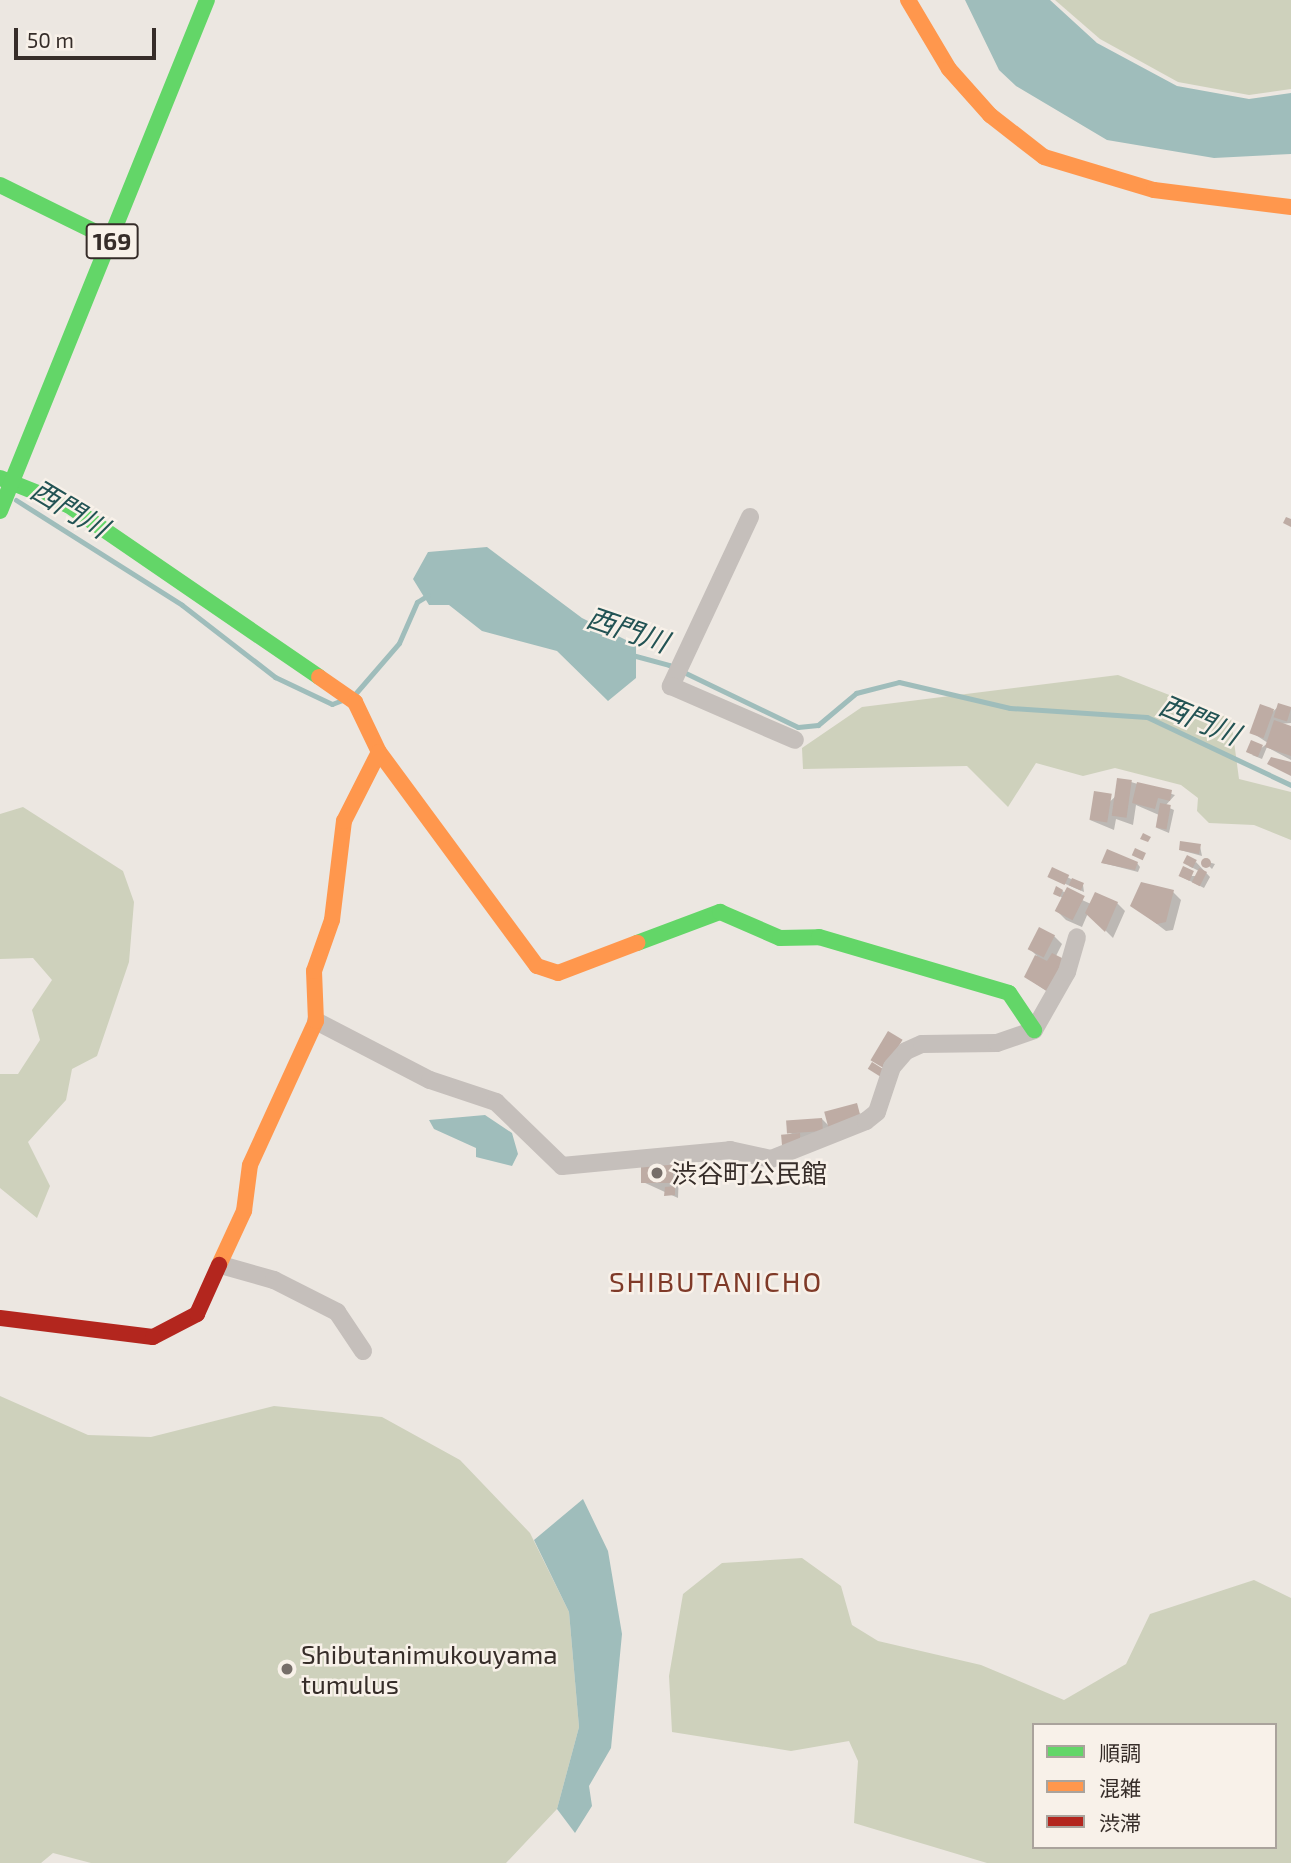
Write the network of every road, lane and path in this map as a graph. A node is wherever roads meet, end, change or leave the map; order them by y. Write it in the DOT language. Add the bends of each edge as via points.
graph roads {
  1 [pos="207,0"];
  2 [pos="908,0"];
  3 [pos="0,185"];
  4 [pos="1291,207"];
  5 [pos="112,240"];
  6 [pos="6,479"];
  7 [pos="0,511"];
  8 [pos="750,517"];
  9 [pos="796,740"];
  10 [pos="379,752"];
  11 [pos="1077,937"];
  12 [pos="316,1021"];
  13 [pos="1034,1030"];
  14 [pos="221,1265"];
  15 [pos="0,1318"];
  16 [pos="363,1350"];
  1 -- 5 [label="main road, 169"];
  2 -- 4 [label="main road" via="957,78 990,115 1044,157 1154,190"];
  3 -- 5 [label="main road"];
  5 -- 6 [label="main road, 169"];
  6 -- 7 [label="main road, 169"];
  6 -- 10 [label="main road" via="68,505 355,702"];
  8 -- 9 [label="street" via="671,686"];
  10 -- 12 [label="main road" via="344,821 332,920 314,971"];
  10 -- 13 [label="main road" via="537,966 558,973 720,912 780,939 819,937 1009,993"];
  11 -- 13 [label="street" via="1067,972"];
  12 -- 13 [label="street" via="430,1080 496,1101 562,1166 730,1150 771,1159 866,1121 877,1112 892,1067 906,1051 922,1044 997,1043"];
  12 -- 14 [label="main road" via="250,1165 244,1211"];
  14 -- 15 [label="main road" via="197,1314 153,1337"];
  14 -- 16 [label="street" via="274,1280 337,1312"];
}
